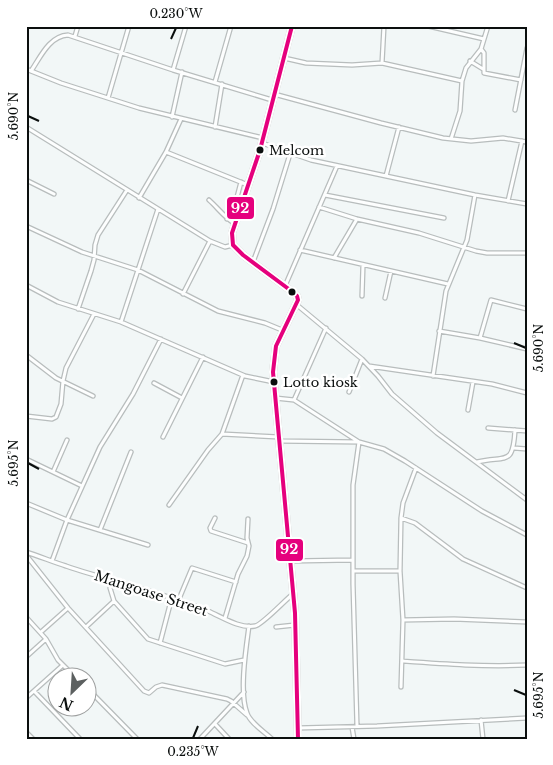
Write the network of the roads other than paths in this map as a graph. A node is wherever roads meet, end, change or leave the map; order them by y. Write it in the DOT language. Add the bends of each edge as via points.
graph roads {
  1 [pos="78,26"];
  2 [pos="129,26"];
  3 [pos="186,26"];
  4 [pos="231,26"];
  5 [pos="384,26"];
  6 [pos="428,26"];
  7 [pos="488,26"];
  8 [pos="290,27"];
  9 [pos="444,28"];
  10 [pos="75,36"];
  11 [pos="484,39"];
  12 [pos="527,48"];
  13 [pos="481,49"];
  14 [pos="121,53"];
  15 [pos="284,58"];
  16 [pos="470,61"];
  17 [pos="382,64"];
  18 [pos="483,68"];
  19 [pos="26,69"];
  20 [pos="173,70"];
  21 [pos="31,71"];
  22 [pos="182,72"];
  23 [pos="521,80"];
  24 [pos="462,81"];
  25 [pos="215,82"];
  26 [pos="222,84"];
  27 [pos="274,97"];
  28 [pos="108,98"];
  29 [pos="515,110"];
  30 [pos="172,117"];
  31 [pos="181,119"];
  32 [pos="26,127"];
  33 [pos="215,127"];
  34 [pos="399,127"];
  35 [pos="451,139"];
  36 [pos="262,141"];
  37 [pos="522,141"];
  38 [pos="527,142"];
  39 [pos="166,152"];
  40 [pos="290,154"];
  41 [pos="337,166"];
  42 [pos="386,176"];
  43 [pos="26,180"];
  44 [pos="241,182"];
  45 [pos="248,185"];
  46 [pos="127,190"];
  47 [pos="54,194"];
  48 [pos="325,195"];
  49 [pos="475,195"];
  50 [pos="139,198"];
  51 [pos="209,200"];
  52 [pos="508,201"];
  53 [pos="527,204"];
  54 [pos="318,207"];
  55 [pos="158,209"];
  56 [pos="444,218"];
  57 [pos="226,219"];
  58 [pos="357,219"];
  59 [pos="234,223"];
  60 [pos="26,226"];
  61 [pos="210,241"];
  62 [pos="233,245"];
  63 [pos="464,247"];
  64 [pos="300,250"];
  65 [pos="527,253"];
  66 [pos="93,255"];
  67 [pos="334,258"];
  68 [pos="253,263"];
  69 [pos="363,265"];
  70 [pos="138,270"];
  71 [pos="391,271"];
  72 [pos="26,284"];
  73 [pos="448,284"];
  74 [pos="284,286"];
  75 [pos="183,294"];
  76 [pos="362,296"];
  77 [pos="385,298"];
  78 [pos="297,305"];
  79 [pos="78,309"];
  80 [pos="527,309"];
  81 [pos="94,314"];
  82 [pos="122,322"];
  83 [pos="326,328"];
  84 [pos="282,330"];
  85 [pos="439,331"];
  86 [pos="480,338"];
  87 [pos="162,339"];
  88 [pos="527,349"];
  89 [pos="26,355"];
  90 [pos="203,357"];
  91 [pos="362,359"];
  92 [pos="368,366"];
  93 [pos="243,375"];
  94 [pos="433,376"];
  95 [pos="63,381"];
  96 [pos="274,382"];
  97 [pos="473,382"];
  98 [pos="154,383"];
  99 [pos="349,392"];
  100 [pos="527,394"];
  101 [pos="93,396"];
  102 [pos="182,398"];
  103 [pos="275,398"];
  104 [pos="294,400"];
  105 [pos="468,410"];
  106 [pos="26,416"];
  107 [pos="488,428"];
  108 [pos="515,430"];
  109 [pos="527,431"];
  110 [pos="222,434"];
  111 [pos="163,437"];
  112 [pos="279,439"];
  113 [pos="67,440"];
  114 [pos="359,442"];
  115 [pos="514,448"];
  116 [pos="527,449"];
  117 [pos="131,452"];
  118 [pos="26,459"];
  119 [pos="477,462"];
  120 [pos="416,468"];
  121 [pos="53,472"];
  122 [pos="82,486"];
  123 [pos="527,500"];
  124 [pos="26,502"];
  125 [pos="169,505"];
  126 [pos="215,518"];
  127 [pos="402,518"];
  128 [pos="248,519"];
  129 [pos="67,520"];
  130 [pos="100,530"];
  131 [pos="527,534"];
  132 [pos="248,543"];
  133 [pos="148,545"];
  134 [pos="26,553"];
  135 [pos="353,560"];
  136 [pos="52,561"];
  137 [pos="291,561"];
  138 [pos="354,570"];
  139 [pos="400,572"];
  140 [pos="112,579"];
  141 [pos="236,582"];
  142 [pos="527,588"];
  143 [pos="293,594"];
  144 [pos="172,598"];
  145 [pos="179,599"];
  146 [pos="114,602"];
  147 [pos="68,608"];
  148 [pos="27,618"];
  149 [pos="225,618"];
  150 [pos="403,620"];
  151 [pos="527,622"];
  152 [pos="295,625"];
  153 [pos="249,626"];
  154 [pos="276,626"];
  155 [pos="86,627"];
  156 [pos="41,632"];
  157 [pos="46,639"];
  158 [pos="160,643"];
  159 [pos="26,657"];
  160 [pos="244,660"];
  161 [pos="402,661"];
  162 [pos="63,665"];
  163 [pos="527,665"];
  164 [pos="66,668"];
  165 [pos="401,687"];
  166 [pos="34,691"];
  167 [pos="244,692"];
  168 [pos="26,698"];
  169 [pos="98,699"];
  170 [pos="234,703"];
  171 [pos="247,715"];
  172 [pos="527,718"];
  173 [pos="481,720"];
  174 [pos="215,724"];
  175 [pos="357,726"];
  176 [pos="352,727"];
  177 [pos="298,728"];
  178 [pos="26,732"];
  179 [pos="33,739"];
  180 [pos="80,739"];
  181 [pos="137,739"];
  182 [pos="200,739"];
  183 [pos="229,739"];
  184 [pos="272,739"];
  185 [pos="298,739"];
  186 [pos="354,739"];
  187 [pos="483,739"];
  1 -- 10 [label="street"];
  2 -- 14 [label="street"];
  3 -- 20 [label="street"];
  4 -- 25 [label="street"];
  5 -- 17 [label="street"];
  6 -- 9 [label="street"];
  7 -- 11 [label="street"];
  8 -- 15 [label="street"];
  9 -- 11 [label="street"];
  10 -- 14 [label="street"];
  10 -- 21 [label="street" via="63,35 52,42"];
  11 -- 13 [label="street"];
  12 -- 23 [label="street"];
  13 -- 16 [label="street"];
  13 -- 18 [label="street" via="484,53"];
  14 -- 20 [label="street"];
  14 -- 28 [label="street"];
  15 -- 17 [label="street" via="306,63"];
  15 -- 27 [label="street"];
  16 -- 18 [label="street"];
  16 -- 24 [label="street"];
  17 -- 24 [label="street"];
  18 -- 23 [label="street" via="486,74"];
  19 -- 21 [label="street"];
  20 -- 22 [label="street"];
  21 -- 28 [label="street"];
  22 -- 25 [label="street"];
  22 -- 30 [label="street"];
  23 -- 29 [label="street"];
  24 -- 35 [label="street" via="460,111"];
  25 -- 26 [label="street"];
  26 -- 27 [label="street"];
  26 -- 33 [label="street"];
  27 -- 34 [label="street"];
  27 -- 36 [label="street"];
  28 -- 30 [label="street"];
  30 -- 31 [label="street"];
  31 -- 33 [label="street"];
  31 -- 39 [label="street"];
  32 -- 46 [label="street"];
  33 -- 36 [label="street"];
  34 -- 35 [label="street"];
  34 -- 42 [label="street"];
  35 -- 37 [label="street"];
  36 -- 40 [label="street"];
  36 -- 45 [label="street"];
  37 -- 38 [label="street"];
  37 -- 52 [label="street"];
  39 -- 44 [label="street"];
  39 -- 50 [label="street"];
  40 -- 41 [label="street"];
  40 -- 68 [label="street"];
  41 -- 42 [label="street"];
  41 -- 48 [label="street"];
  42 -- 49 [label="street"];
  43 -- 47 [label="street"];
  44 -- 45 [label="street"];
  44 -- 57 [label="street" via="236,201"];
  45 -- 59 [label="street"];
  46 -- 50 [label="street"];
  46 -- 66 [label="street" via="98,235"];
  48 -- 54 [label="street"];
  48 -- 56 [label="street"];
  49 -- 52 [label="street"];
  49 -- 63 [label="street"];
  50 -- 55 [label="street"];
  51 -- 57 [label="street"];
  52 -- 53 [label="street"];
  54 -- 58 [label="street"];
  54 -- 64 [label="street"];
  55 -- 61 [label="street"];
  55 -- 70 [label="street"];
  57 -- 59 [label="street"];
  58 -- 63 [label="street"];
  58 -- 67 [label="street"];
  59 -- 62 [label="street"];
  60 -- 66 [label="street"];
  61 -- 62 [label="street" via="225,247"];
  61 -- 75 [label="street"];
  62 -- 68 [label="street"];
  63 -- 65 [label="street" via="487,253"];
  63 -- 73 [label="street"];
  64 -- 67 [label="street"];
  64 -- 74 [label="street"];
  66 -- 70 [label="street"];
  66 -- 79 [label="street"];
  67 -- 69 [label="street"];
  68 -- 74 [label="street"];
  69 -- 71 [label="street"];
  69 -- 76 [label="street"];
  70 -- 75 [label="street"];
  70 -- 82 [label="street"];
  71 -- 73 [label="street"];
  71 -- 77 [label="street"];
  72 -- 79 [label="street"];
  73 -- 85 [label="street"];
  74 -- 78 [label="street" via="297,296"];
  75 -- 84 [label="street" via="218,311"];
  78 -- 83 [label="street"];
  78 -- 84 [label="street"];
  79 -- 81 [label="street"];
  80 -- 86 [label="street" via="491,300"];
  81 -- 82 [label="street"];
  81 -- 95 [label="street" via="66,368"];
  82 -- 87 [label="street"];
  83 -- 91 [label="street"];
  83 -- 104 [label="street"];
  84 -- 96 [label="street" via="274,355"];
  85 -- 86 [label="street"];
  85 -- 94 [label="street"];
  86 -- 88 [label="street"];
  87 -- 90 [label="street"];
  87 -- 122 [label="street" via="100,447"];
  89 -- 95 [label="street"];
  90 -- 93 [label="street"];
  90 -- 102 [label="street"];
  91 -- 92 [label="street"];
  91 -- 99 [label="street"];
  92 -- 94 [label="street"];
  92 -- 119 [label="street" via="392,394 437,434"];
  93 -- 96 [label="street"];
  93 -- 110 [label="street"];
  94 -- 97 [label="street"];
  95 -- 101 [label="street"];
  95 -- 106 [label="street" via="61,404 55,419"];
  96 -- 103 [label="street"];
  97 -- 100 [label="street"];
  97 -- 105 [label="street"];
  98 -- 102 [label="street"];
  102 -- 111 [label="street"];
  103 -- 104 [label="street"];
  103 -- 112 [label="street"];
  104 -- 114 [label="street"];
  107 -- 108 [label="street"];
  108 -- 109 [label="street"];
  108 -- 115 [label="street"];
  110 -- 112 [label="street"];
  110 -- 125 [label="street"];
  112 -- 114 [label="street"];
  112 -- 137 [label="street"];
  113 -- 121 [label="street"];
  114 -- 120 [label="street" via="384,449"];
  114 -- 135 [label="street" via="353,485"];
  115 -- 116 [label="street"];
  115 -- 119 [label="street" via="506,459"];
  117 -- 130 [label="street"];
  118 -- 121 [label="street"];
  119 -- 123 [label="street"];
  120 -- 127 [label="street" via="405,495"];
  120 -- 131 [label="street" via="482,511"];
  121 -- 122 [label="street"];
  122 -- 129 [label="street"];
  124 -- 129 [label="street"];
  126 -- 132 [label="street" via="211,531"];
  127 -- 139 [label="street"];
  127 -- 142 [label="street" via="415,523 463,559"];
  128 -- 132 [label="street"];
  129 -- 130 [label="street"];
  129 -- 136 [label="street"];
  130 -- 133 [label="street"];
  132 -- 141 [label="street" via="247,556"];
  134 -- 136 [label="street, Mangoase Street"];
  134 -- 147 [label="street"];
  135 -- 137 [label="street"];
  135 -- 138 [label="street"];
  136 -- 140 [label="street, Mangoase Street"];
  137 -- 143 [label="street"];
  138 -- 139 [label="street"];
  138 -- 175 [label="street"];
  139 -- 150 [label="street"];
  140 -- 144 [label="street, Mangoase Street"];
  140 -- 146 [label="street"];
  141 -- 145 [label="street" via="192,568"];
  141 -- 149 [label="street"];
  143 -- 152 [label="street"];
  143 -- 153 [label="street" via="258,626"];
  144 -- 145 [label="street, Mangoase Street"];
  144 -- 158 [label="street"];
  145 -- 149 [label="street, Mangoase Street"];
  146 -- 155 [label="street"];
  146 -- 158 [label="street" via="148,639"];
  147 -- 155 [label="street"];
  147 -- 156 [label="street"];
  148 -- 156 [label="street"];
  149 -- 153 [label="street, Mangoase Street"];
  150 -- 151 [label="street"];
  150 -- 161 [label="street"];
  152 -- 154 [label="street"];
  152 -- 177 [label="street"];
  153 -- 160 [label="street"];
  155 -- 170 [label="street" via="146,693 162,685"];
  156 -- 157 [label="street"];
  157 -- 159 [label="street"];
  157 -- 162 [label="street"];
  158 -- 160 [label="street" via="225,664"];
  160 -- 167 [label="street"];
  161 -- 163 [label="street"];
  161 -- 165 [label="street"];
  162 -- 164 [label="street"];
  162 -- 166 [label="street"];
  166 -- 168 [label="street"];
  166 -- 180 [label="street"];
  167 -- 170 [label="street"];
  167 -- 171 [label="street"];
  169 -- 181 [label="street"];
  170 -- 171 [label="street"];
  170 -- 174 [label="street"];
  171 -- 184 [label="street"];
  172 -- 173 [label="street"];
  173 -- 175 [label="street"];
  173 -- 187 [label="street"];
  174 -- 182 [label="street"];
  174 -- 183 [label="street"];
  175 -- 176 [label="street"];
  176 -- 177 [label="street"];
  176 -- 186 [label="street"];
  177 -- 185 [label="street"];
  178 -- 179 [label="street"];
}
